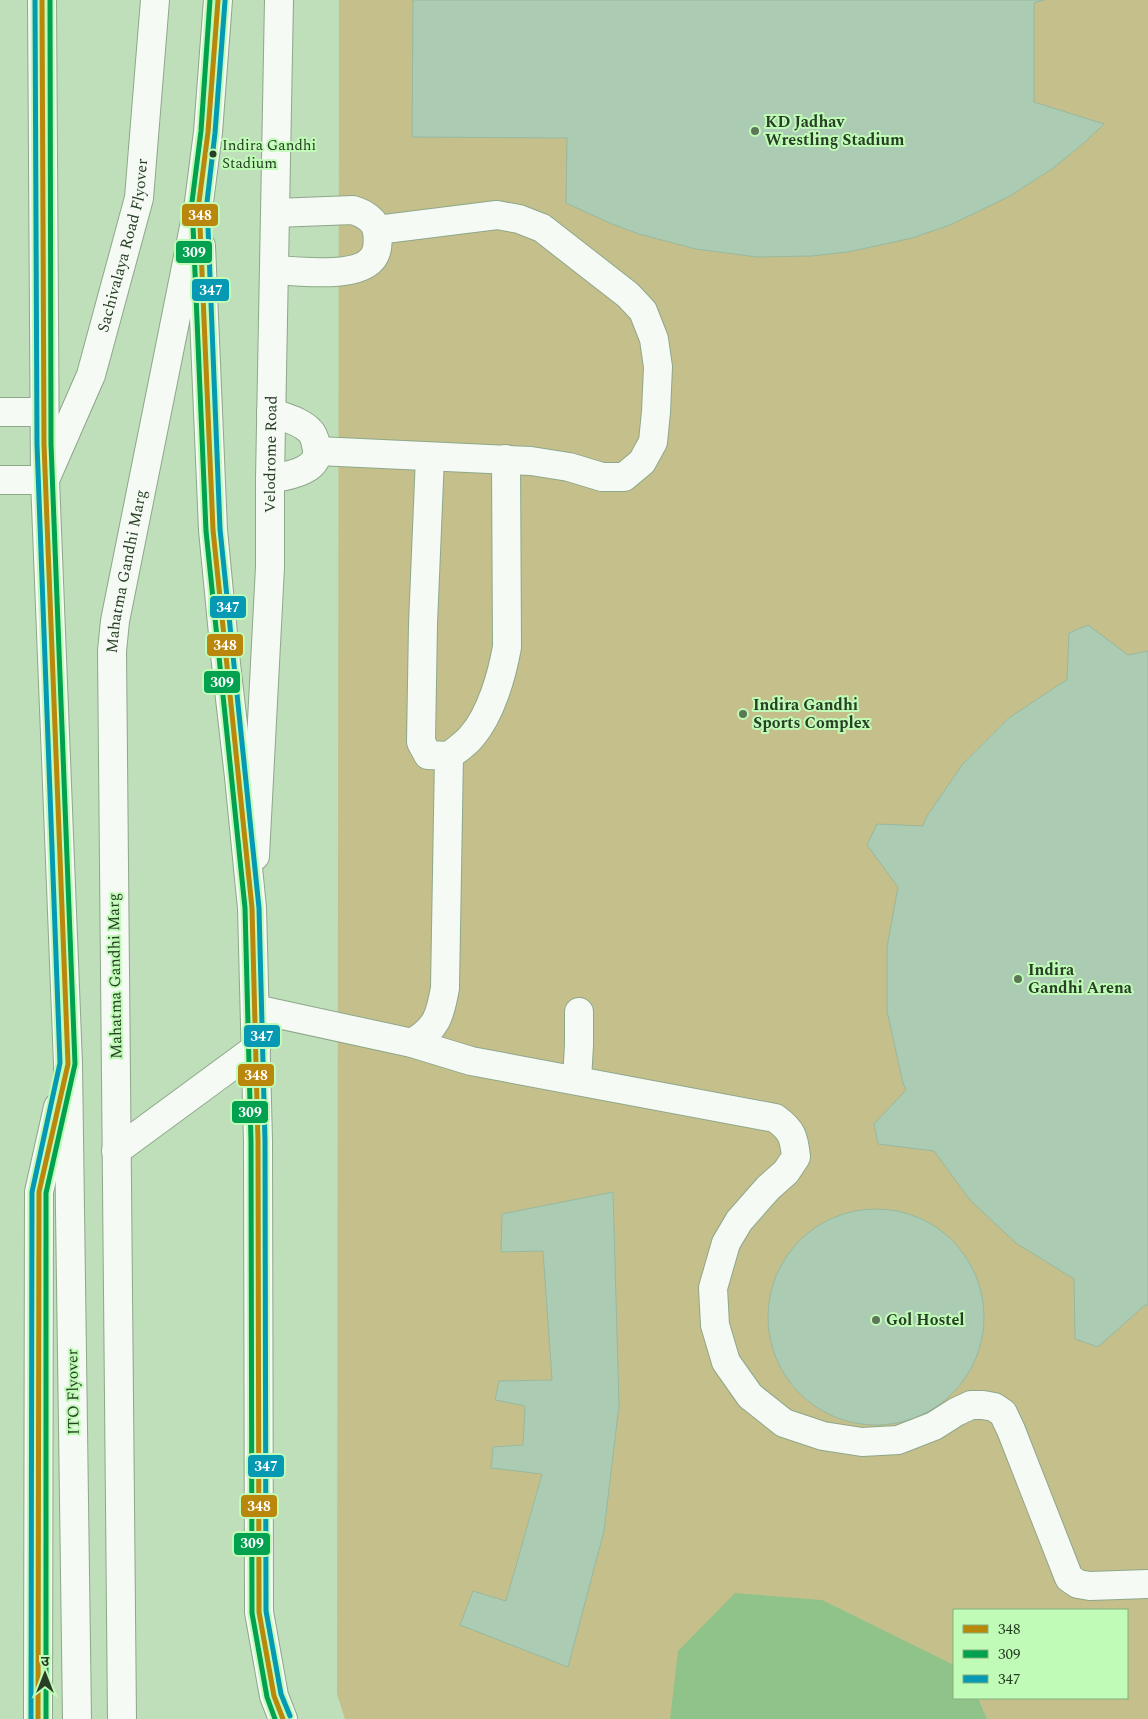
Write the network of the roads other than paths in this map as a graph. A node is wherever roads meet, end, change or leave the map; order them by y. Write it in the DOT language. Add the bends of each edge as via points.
graph roads {
  1 [pos="42,0"];
  2 [pos="155,0"];
  3 [pos="218,0"];
  4 [pos="279,0"];
  5 [pos="199,202"];
  6 [pos="276,213"];
  7 [pos="377,230"];
  8 [pos="274,270"];
  9 [pos="0,412"];
  10 [pos="44,412"];
  11 [pos="271,412"];
  12 [pos="318,451"];
  13 [pos="430,457"];
  14 [pos="506,459"];
  15 [pos="270,479"];
  16 [pos="0,480"];
  17 [pos="45,480"];
  18 [pos="449,756"];
  19 [pos="252,908"];
  20 [pos="256,1009"];
  21 [pos="441,1011"];
  22 [pos="579,1012"];
  23 [pos="412,1044"];
  24 [pos="256,1048"];
  25 [pos="471,1061"];
  26 [pos="68,1064"];
  27 [pos="577,1080"];
  28 [pos="116,1151"];
  29 [pos="1148,1584"];
  30 [pos="38,1719"];
  31 [pos="77,1719"];
  32 [pos="122,1719"];
  33 [pos="283,1719"];
  1 -- 10 [label="main road"];
  2 -- 17 [label="main road, Sachivalaya Road Flyover" via="139,198 90,375"];
  3 -- 5 [label="main road, Mahatma Gandhi Marg"];
  4 -- 6 [label="main road, Velodrome Road"];
  5 -- 19 [label="main road" via="213,530"];
  5 -- 28 [label="main road, Mahatma Gandhi Marg" via="117,612 112,651"];
  6 -- 7 [label="main road" via="353,210 365,214"];
  6 -- 8 [label="main road, Velodrome Road"];
  7 -- 8 [label="main road" via="376,252 358,269 324,272"];
  7 -- 14 [label="main road" via="497,215 519,219 542,228 643,311 654,339 658,367 653,442 642,462 624,477 602,477 569,467"];
  8 -- 11 [label="main road, Velodrome Road"];
  9 -- 10 [label="main road"];
  10 -- 17 [label="main road"];
  11 -- 12 [label="main road" via="311,431"];
  11 -- 15 [label="main road, Velodrome Road"];
  12 -- 13 [label="main road"];
  12 -- 15 [label="main road" via="313,463 299,473"];
  13 -- 14 [label="main road"];
  13 -- 18 [label="main road" via="421,742 428,755"];
  14 -- 18 [label="main road" via="507,646 488,711 472,736"];
  15 -- 19 [label="main road, Velodrome Road" via="270,567"];
  16 -- 17 [label="main road"];
  17 -- 26 [label="main road"];
  18 -- 21 [label="main road"];
  19 -- 20 [label="main road"];
  20 -- 23 [label="main road"];
  20 -- 24 [label="main road"];
  21 -- 23 [label="main road" via="425,1036"];
  21 -- 25 [label="main road"];
  22 -- 27 [label="main road"];
  23 -- 25 [label="main road"];
  24 -- 28 [label="main road"];
  24 -- 33 [label="main road" via="259,1612 274,1696"];
  25 -- 27 [label="main road"];
  26 -- 30 [label="main road" via="39,1192"];
  26 -- 31 [label="main road, ITO Flyover"];
  27 -- 29 [label="main road" via="775,1118 787,1126 795,1140 796,1157 786,1172 739,1221 726,1243 713,1288 715,1325 726,1362 750,1396 784,1422 823,1436 862,1442 898,1440 934,1426 971,1405 994,1407 1003,1413 1011,1430 1069,1578 1090,1586"];
  28 -- 32 [label="main road"];
}
